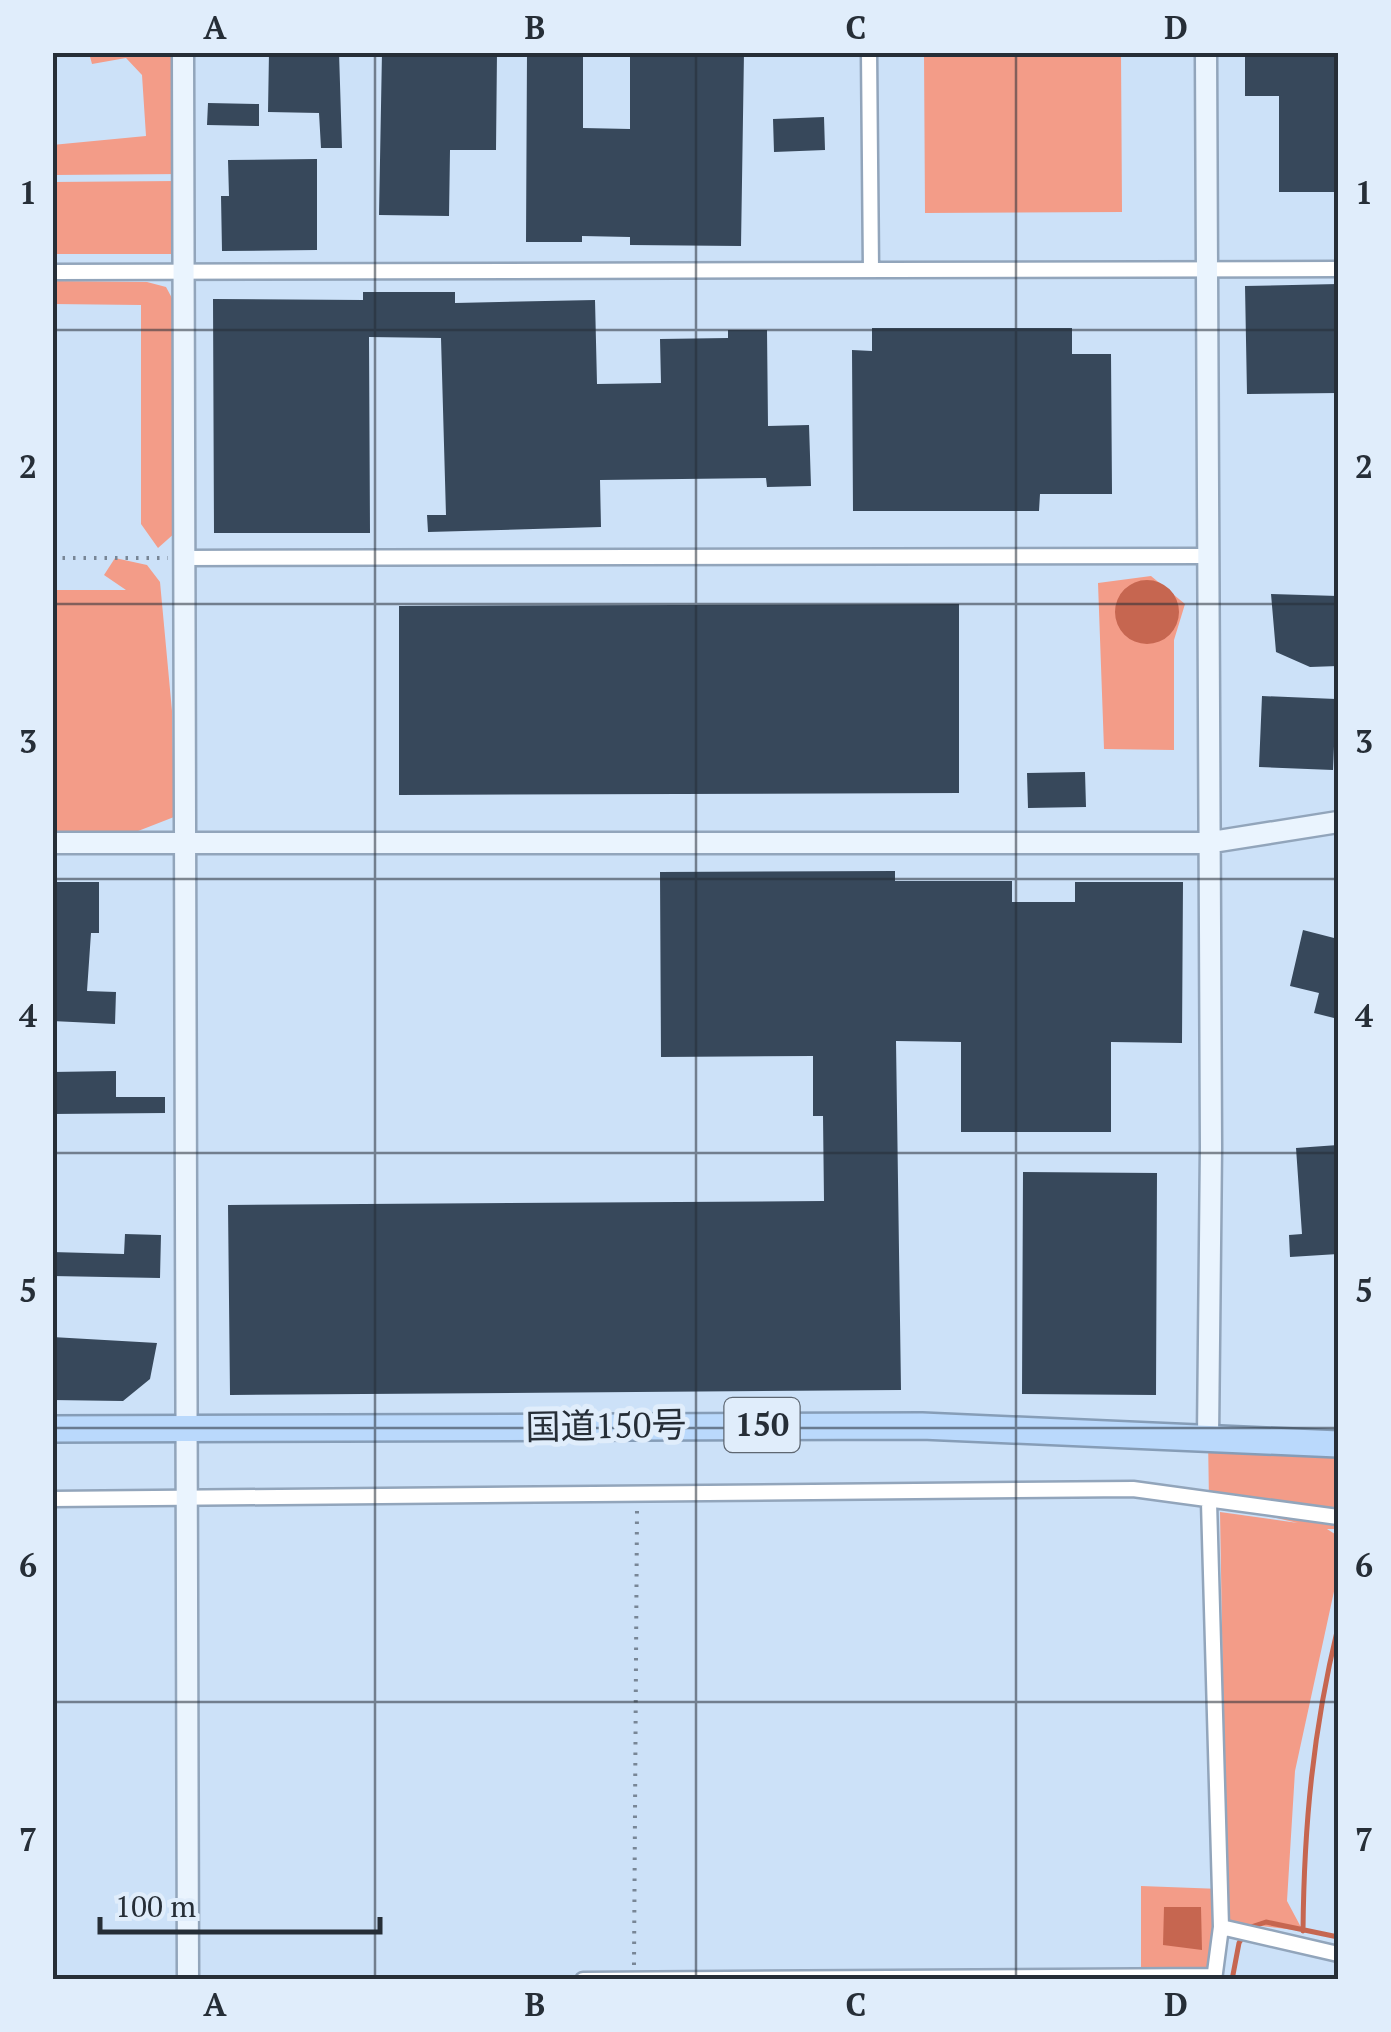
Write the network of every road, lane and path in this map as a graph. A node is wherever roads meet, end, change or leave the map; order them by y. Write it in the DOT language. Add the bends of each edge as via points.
graph roads {
  1 [pos="183,52"];
  2 [pos="869,52"];
  3 [pos="1206,52"];
  4 [pos="1338,269"];
  5 [pos="871,270"];
  6 [pos="1209,270"];
  7 [pos="52,272"];
  8 [pos="182,272"];
  9 [pos="1205,556"];
  10 [pos="52,558"];
  11 [pos="183,558"];
  12 [pos="1338,822"];
  13 [pos="186,842"];
  14 [pos="1206,843"];
  15 [pos="52,844"];
  16 [pos="52,1430"];
  17 [pos="186,1430"];
  18 [pos="1208,1437"];
  19 [pos="1338,1444"];
  20 [pos="636,1496"];
  21 [pos="52,1499"];
  22 [pos="186,1499"];
  23 [pos="1210,1502"];
  24 [pos="1338,1517"];
  25 [pos="1221,1927"];
  26 [pos="1338,1954"];
  27 [pos="1214,1978"];
  28 [pos="634,1979"];
  29 [pos="188,1980"];
  30 [pos="583,1980"];
  1 -- 8 [label="street"];
  2 -- 5 [label="street"];
  3 -- 6 [label="street"];
  4 -- 6 [label="street"];
  5 -- 6 [label="street"];
  5 -- 8 [label="street"];
  6 -- 9 [label="street"];
  7 -- 8 [label="street"];
  8 -- 11 [label="street"];
  9 -- 11 [label="street"];
  9 -- 14 [label="street"];
  10 -- 11 [label="path"];
  11 -- 13 [label="street"];
  12 -- 14 [label="street"];
  13 -- 14 [label="street"];
  13 -- 15 [label="street"];
  13 -- 17 [label="street"];
  14 -- 18 [label="street"];
  16 -- 17 [label="highway, 国道150号 / 150"];
  17 -- 18 [label="highway, 国道150号 / 150" via="922,1426"];
  17 -- 22 [label="street"];
  18 -- 19 [label="highway, 国道150号 / 150"];
  20 -- 22 [label="street"];
  20 -- 23 [label="street" via="1133,1489"];
  20 -- 28 [label="path"];
  21 -- 22 [label="street"];
  22 -- 29 [label="street"];
  23 -- 24 [label="street"];
  23 -- 25 [label="street"];
  25 -- 26 [label="street"];
  25 -- 27 [label="street"];
  27 -- 28 [label="street"];
  28 -- 30 [label="street"];
}
